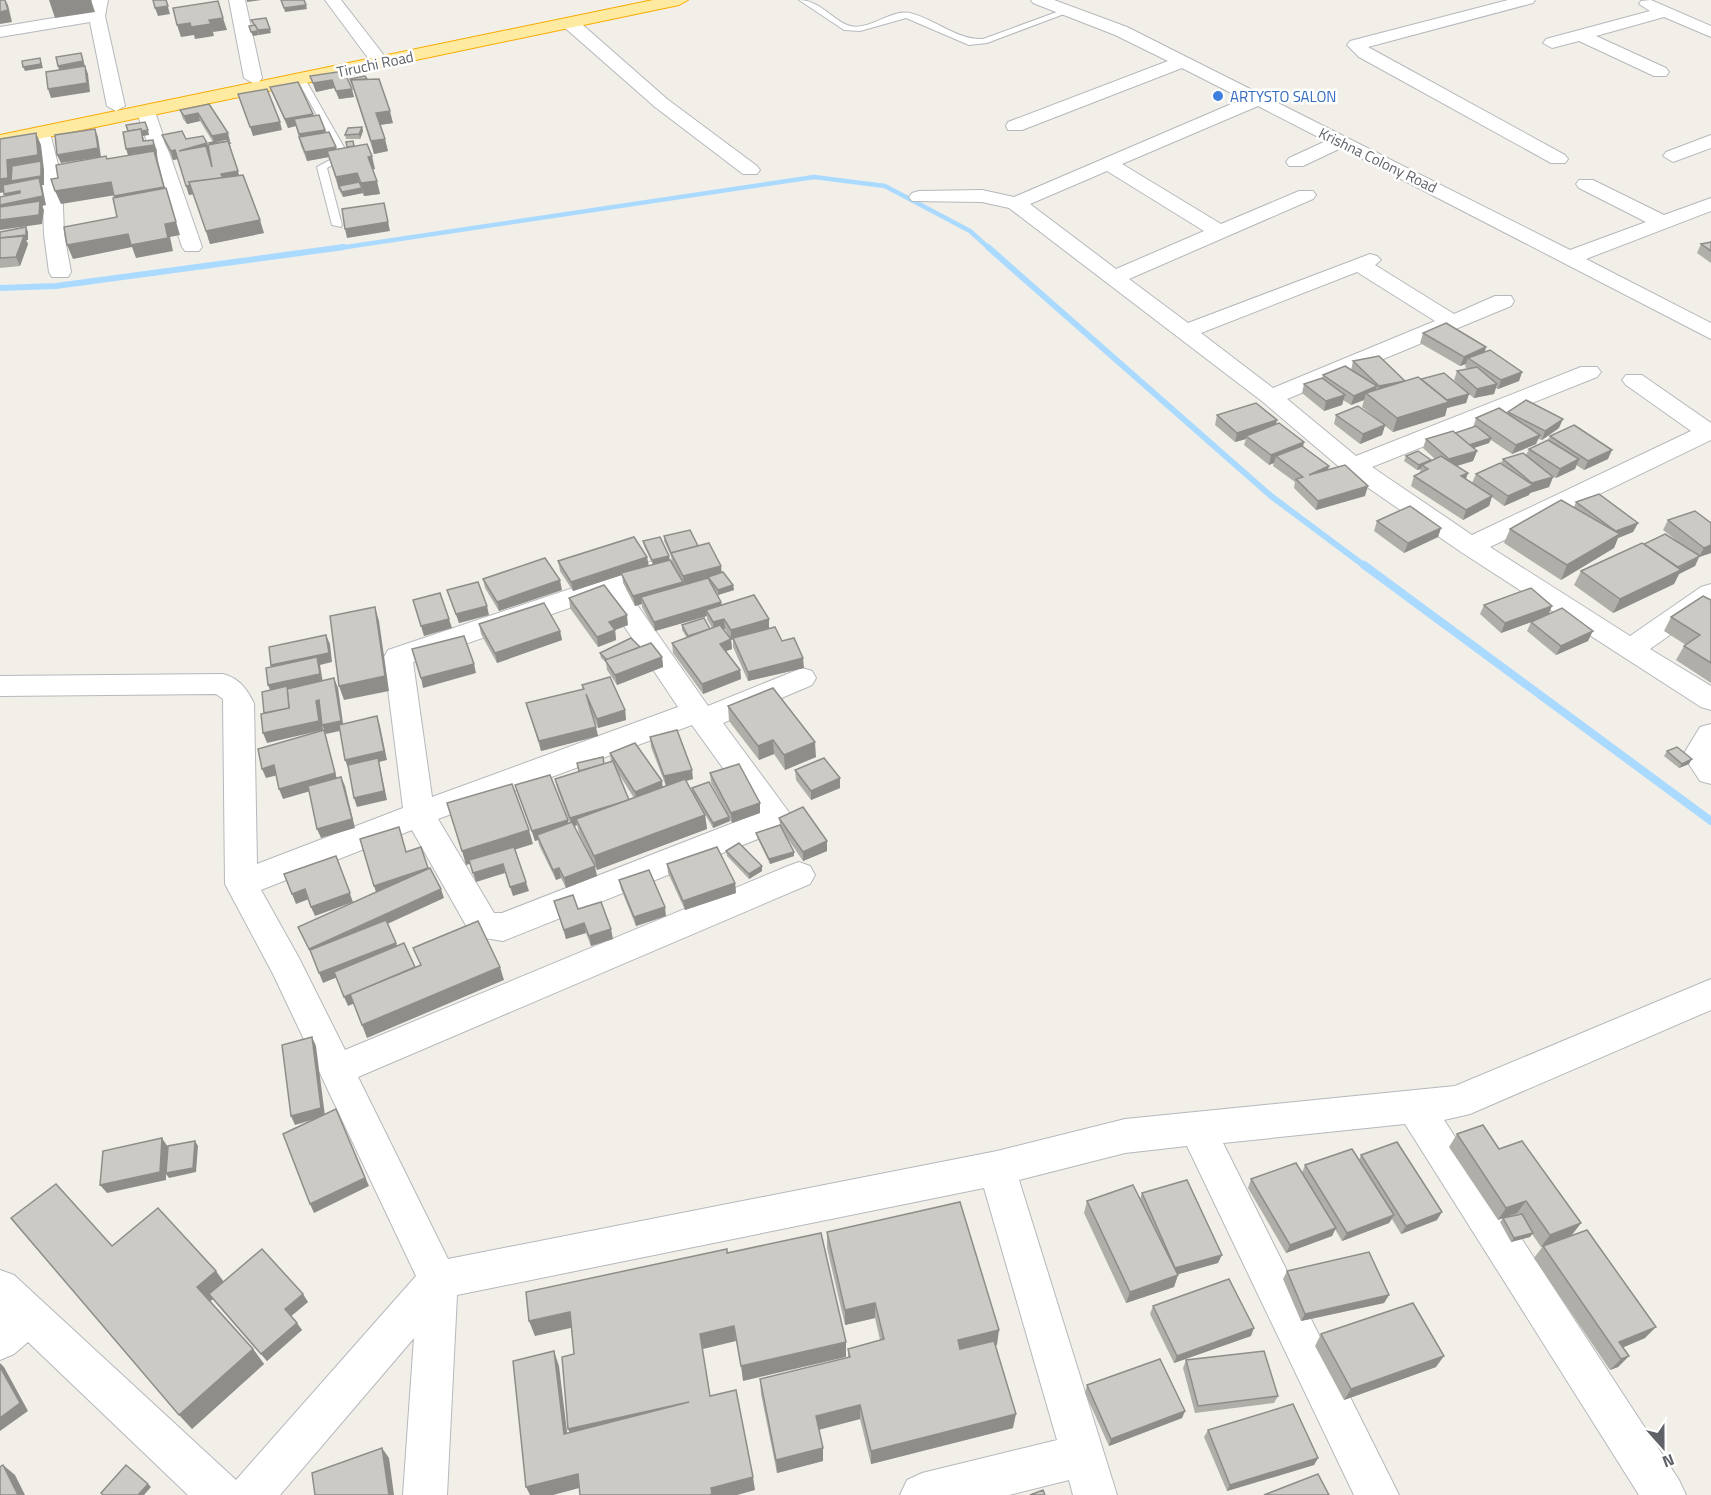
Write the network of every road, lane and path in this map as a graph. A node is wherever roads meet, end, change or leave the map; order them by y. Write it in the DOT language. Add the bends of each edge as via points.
graph roads {
  1 [pos="237,0"];
  2 [pos="333,0"];
  3 [pos="351,0"];
  4 [pos="635,0"];
  5 [pos="679,0"];
  6 [pos="803,0"];
  7 [pos="1039,0"];
  8 [pos="1527,0"];
  9 [pos="1638,0"];
  10 [pos="98,8"];
  11 [pos="1469,8"];
  12 [pos="1068,11"];
  13 [pos="1665,12"];
  14 [pos="570,23"];
  15 [pos="0,32"];
  16 [pos="1711,32"];
  17 [pos="1580,35"];
  18 [pos="1552,43"];
  19 [pos="383,52"];
  20 [pos="1182,62"];
  21 [pos="1660,72"];
  22 [pos="253,78"];
  23 [pos="301,79"];
  24 [pos="1448,80"];
  25 [pos="1425,86"];
  26 [pos="1257,100"];
  27 [pos="116,106"];
  28 [pos="146,112"];
  29 [pos="1015,126"];
  30 [pos="0,130"];
  31 [pos="41,133"];
  32 [pos="0,141"];
  33 [pos="1341,141"];
  34 [pos="1711,141"];
  35 [pos="1673,156"];
  36 [pos="1558,159"];
  37 [pos="1296,162"];
  38 [pos="1108,164"];
  39 [pos="750,170"];
  40 [pos="1586,184"];
  41 [pos="1306,195"];
  42 [pos="919,197"];
  43 [pos="1016,203"];
  44 [pos="1711,204"];
  45 [pos="1662,222"];
  46 [pos="337,225"];
  47 [pos="1220,232"];
  48 [pos="192,246"];
  49 [pos="1569,258"];
  50 [pos="60,272"];
  51 [pos="1113,278"];
  52 [pos="1503,301"];
  53 [pos="1711,311"];
  54 [pos="1690,321"];
  55 [pos="1452,322"];
  56 [pos="1184,332"];
  57 [pos="1711,332"];
  58 [pos="1589,372"];
  59 [pos="1634,380"];
  60 [pos="1271,397"];
  61 [pos="1353,466"];
  62 [pos="1470,546"];
  63 [pos="664,566"];
  64 [pos="610,585"];
  65 [pos="1711,593"];
  66 [pos="1630,649"];
  67 [pos="802,678"];
  68 [pos="0,686"];
  69 [pos="1711,700"];
  70 [pos="700,715"];
  71 [pos="1711,735"];
  72 [pos="1711,773"];
  73 [pos="419,814"];
  74 [pos="799,875"];
  75 [pos="241,884"];
  76 [pos="1711,994"];
  77 [pos="336,1070"];
  78 [pos="1415,1107"];
  79 [pos="1197,1129"];
  80 [pos="997,1168"];
  81 [pos="438,1280"];
  82 [pos="9,1315"];
  83 [pos="1083,1455"];
  84 [pos="1657,1493"];
  85 [pos="220,1495"];
  86 [pos="251,1495"];
  87 [pos="425,1495"];
  88 [pos="922,1495"];
  89 [pos="1095,1495"];
  90 [pos="1377,1495"];
  1 -- 22 [label="street"];
  2 -- 19 [label="street"];
  3 -- 19 [label="street"];
  4 -- 19 [label="highway"];
  5 -- 14 [label="highway, Tiruchi Road"];
  6 -- 12 [label="lane" via="847,28 907,15 969,42 984,41"];
  7 -- 12 [label="street, Krishna Colony Road"];
  8 -- 11 [label="street"];
  9 -- 13 [label="street"];
  10 -- 15 [label="street"];
  10 -- 27 [label="street"];
  11 -- 25 [label="street" via="1356,45"];
  12 -- 20 [label="street, Krishna Colony Road" via="1121,31"];
  13 -- 16 [label="street"];
  13 -- 17 [label="street"];
  14 -- 23 [label="highway, Tiruchi Road"];
  14 -- 39 [label="street" via="661,103"];
  17 -- 18 [label="street"];
  17 -- 21 [label="street"];
  19 -- 22 [label="highway"];
  20 -- 26 [label="street, Krishna Colony Road"];
  20 -- 29 [label="street"];
  22 -- 27 [label="highway"];
  23 -- 28 [label="highway, Tiruchi Road"];
  23 -- 46 [label="lane" via="344,156 322,168"];
  24 -- 25 [label="street"];
  25 -- 36 [label="street"];
  26 -- 33 [label="street, Krishna Colony Road"];
  26 -- 38 [label="street"];
  27 -- 30 [label="highway"];
  28 -- 31 [label="highway, Tiruchi Road"];
  28 -- 48 [label="street"];
  31 -- 32 [label="highway, Tiruchi Road"];
  31 -- 50 [label="street" via="52,180"];
  33 -- 37 [label="street"];
  33 -- 49 [label="street, Krishna Colony Road"];
  34 -- 35 [label="street"];
  38 -- 43 [label="street"];
  38 -- 47 [label="street"];
  40 -- 45 [label="street"];
  41 -- 47 [label="street"];
  42 -- 43 [label="street" via="982,196"];
  43 -- 51 [label="street"];
  44 -- 45 [label="street"];
  45 -- 49 [label="street"];
  47 -- 51 [label="street"];
  49 -- 54 [label="street, Krishna Colony Road"];
  51 -- 56 [label="street"];
  52 -- 55 [label="street"];
  53 -- 54 [label="street"];
  54 -- 57 [label="street, Krishna Colony Road"];
  55 -- 56 [label="street" via="1364,262"];
  55 -- 60 [label="street"];
  56 -- 60 [label="street"];
  58 -- 61 [label="street"];
  59 -- 62 [label="street" via="1708,432"];
  60 -- 61 [label="street"];
  61 -- 62 [label="street"];
  62 -- 66 [label="street"];
  63 -- 64 [label="street"];
  64 -- 70 [label="street"];
  64 -- 73 [label="street" via="398,657"];
  65 -- 66 [label="street"];
  66 -- 69 [label="street"];
  67 -- 70 [label="street"];
  68 -- 75 [label="street" via="223,684 234,693 239,704"];
  70 -- 73 [label="street"];
  70 -- 73 [label="street" via="777,819 503,927 484,926"];
  71 -- 72 [label="street" via="1698,755"];
  73 -- 75 [label="street"];
  74 -- 77 [label="street"];
  75 -- 77 [label="street"];
  76 -- 78 [label="street" via="1457,1102"];
  77 -- 81 [label="street"];
  78 -- 79 [label="street"];
  78 -- 84 [label="street"];
  79 -- 80 [label="street" via="1125,1136"];
  79 -- 90 [label="street"];
  80 -- 81 [label="street"];
  80 -- 83 [label="street"];
  81 -- 86 [label="street"];
  81 -- 87 [label="street"];
  82 -- 85 [label="street"];
  83 -- 88 [label="street"];
  83 -- 89 [label="street"];
}
